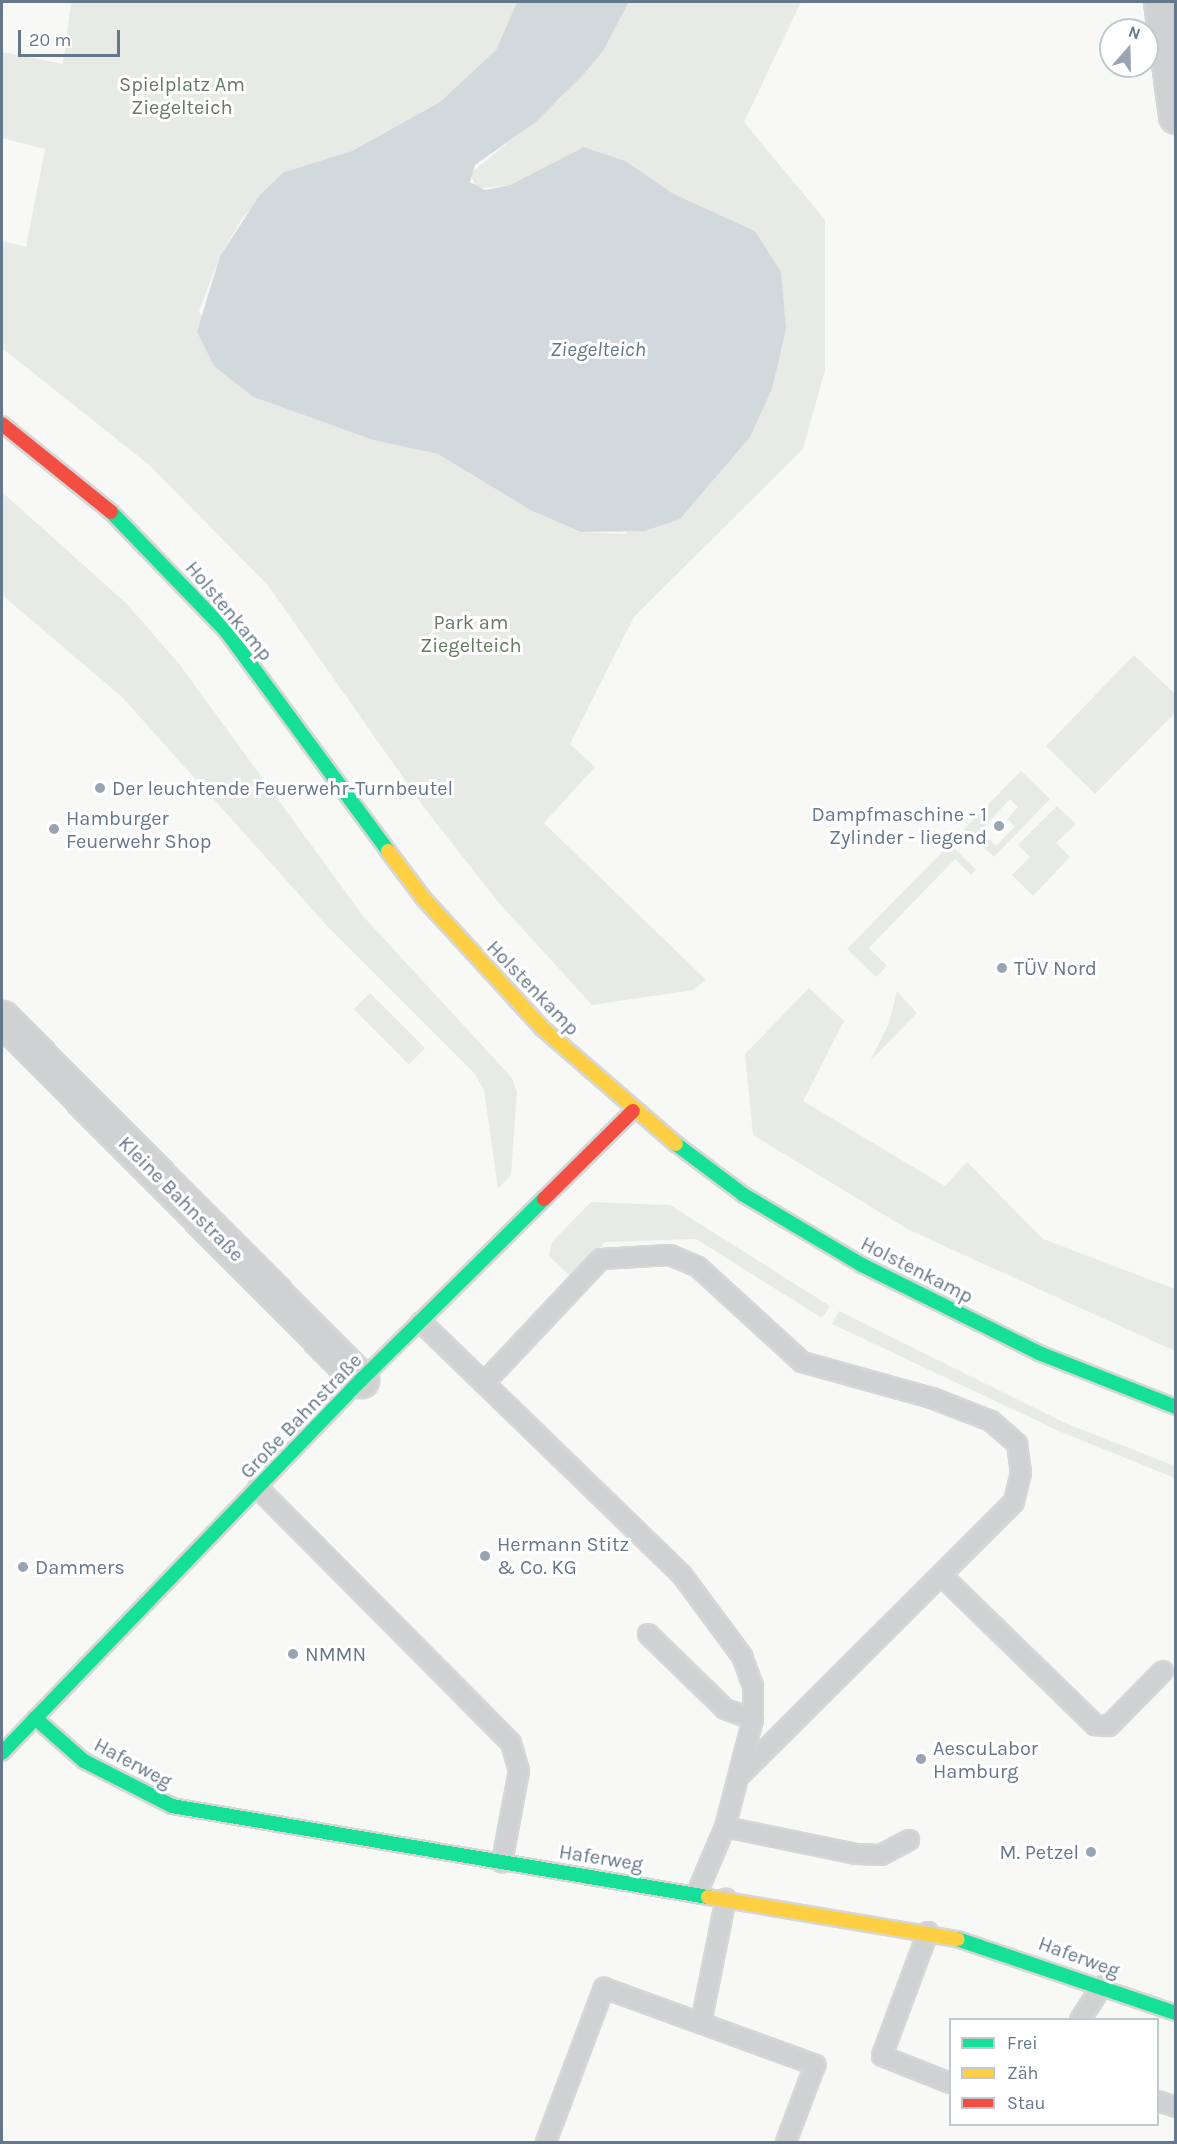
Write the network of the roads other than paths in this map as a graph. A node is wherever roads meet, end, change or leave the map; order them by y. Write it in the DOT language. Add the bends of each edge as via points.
graph roads {
  1 [pos="1161,2"];
  2 [pos="1176,116"];
  3 [pos="2,424"];
  4 [pos="2,1018"];
  5 [pos="633,1111"];
  6 [pos="422,1322"];
  7 [pos="361,1380"];
  8 [pos="484,1383"];
  9 [pos="1176,1407"];
  10 [pos="258,1488"];
  11 [pos="942,1576"];
  12 [pos="648,1634"];
  13 [pos="1163,1671"];
  14 [pos="35,1718"];
  15 [pos="753,1719"];
  16 [pos="2,1753"];
  17 [pos="741,1774"];
  18 [pos="725,1827"];
  19 [pos="909,1840"];
  20 [pos="502,1862"];
  21 [pos="697,1893"];
  22 [pos="726,1898"];
  23 [pos="928,1932"];
  24 [pos="1102,1986"];
  25 [pos="1164,2013"];
  26 [pos="1081,2018"];
  27 [pos="701,2024"];
  28 [pos="949,2082"];
  29 [pos="1159,2101"];
  30 [pos="1176,2108"];
  31 [pos="546,2142"];
  32 [pos="786,2142"];
  1 -- 2 [label="street"];
  3 -- 5 [label="street, Holstenkamp" via="129,526 226,631 424,899 542,1028"];
  4 -- 7 [label="street, Kleine Bahnstraße"];
  5 -- 6 [label="street, Große Bahnstraße"];
  5 -- 9 [label="street, Holstenkamp" via="744,1195 862,1265 1039,1353"];
  6 -- 7 [label="street, Große Bahnstraße"];
  6 -- 8 [label="lane"];
  7 -- 10 [label="street, Große Bahnstraße"];
  8 -- 11 [label="lane" via="601,1259 614,1254 685,1259 802,1362 942,1402 991,1421 1017,1444 1021,1473 1014,1502"];
  8 -- 15 [label="lane" via="682,1575 721,1624 753,1686"];
  10 -- 14 [label="street, Große Bahnstraße"];
  10 -- 20 [label="lane" via="511,1743 519,1771"];
  11 -- 13 [label="lane" via="1095,1725 1109,1726"];
  11 -- 17 [label="lane"];
  12 -- 15 [label="lane" via="724,1708"];
  14 -- 16 [label="street, Große Bahnstraße"];
  14 -- 20 [label="street, Haferweg" via="93,1767 172,1806"];
  15 -- 17 [label="lane"];
  17 -- 18 [label="lane"];
  18 -- 19 [label="lane" via="856,1854 881,1855"];
  18 -- 21 [label="lane"];
  20 -- 21 [label="street, Haferweg"];
  21 -- 22 [label="street, Haferweg"];
  22 -- 23 [label="street, Haferweg"];
  22 -- 27 [label="lane"];
  23 -- 24 [label="street, Haferweg" via="982,1943"];
  23 -- 28 [label="lane" via="882,2056"];
  24 -- 25 [label="street, Haferweg"];
  24 -- 26 [label="lane"];
  27 -- 31 [label="lane" via="604,1988"];
  27 -- 32 [label="lane" via="815,2065"];
  29 -- 30 [label="lane"];
}
